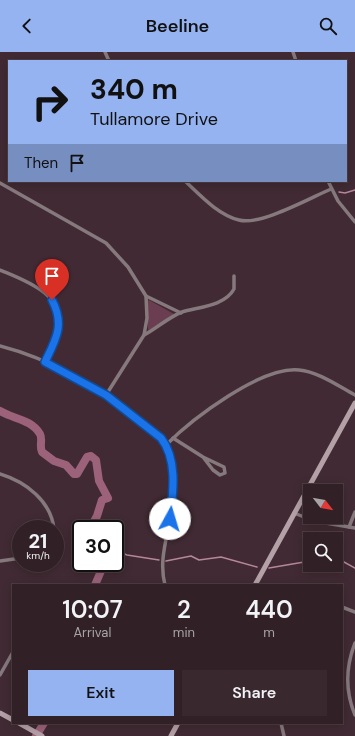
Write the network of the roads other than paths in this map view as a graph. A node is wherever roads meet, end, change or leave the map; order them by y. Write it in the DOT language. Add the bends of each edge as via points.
graph roads {
  1 [pos="186,182"];
  2 [pos="328,182"];
  3 [pos="0,183"];
  4 [pos="331,189"];
  5 [pos="355,222"];
  6 [pos="0,270"];
  7 [pos="234,276"];
  8 [pos="146,296"];
  9 [pos="181,313"];
  10 [pos="144,335"];
  11 [pos="0,346"];
  12 [pos="45,362"];
  13 [pos="106,395"];
  14 [pos="355,395"];
  15 [pos="355,403"];
  16 [pos="173,438"];
  17 [pos="166,445"];
  18 [pos="203,457"];
  19 [pos="0,474"];
  20 [pos="355,512"];
  21 [pos="294,513"];
  22 [pos="51,520"];
  23 [pos="349,527"];
  24 [pos="355,528"];
  25 [pos="12,559"];
  26 [pos="0,561"];
  27 [pos="165,584"];
  28 [pos="256,584"];
  29 [pos="343,607"];
  30 [pos="355,612"];
  31 [pos="355,642"];
  32 [pos="12,654"];
  33 [pos="0,675"];
  34 [pos="343,683"];
  35 [pos="348,683"];
  36 [pos="0,712"];
  37 [pos="355,715"];
  38 [pos="12,719"];
  39 [pos="21,724"];
  40 [pos="177,724"];
  41 [pos="281,724"];
  42 [pos="42,736"];
  43 [pos="171,736"];
  44 [pos="284,736"];
  1 -- 4 [label="street" via="222,212 246,222 270,216"];
  2 -- 4 [label="street"];
  3 -- 8 [label="street" via="106,243 128,267"];
  4 -- 5 [label="street" via="342,208"];
  6 -- 12 [label="street" via="43,291 55,307 58,314 58,330"];
  7 -- 9 [label="street" via="234,289 228,297 202,308"];
  8 -- 9 [label="street"];
  8 -- 10 [label="street" via="147,318"];
  9 -- 10 [label="street"];
  10 -- 13 [label="street"];
  11 -- 12 [label="street"];
  12 -- 13 [label="street"];
  13 -- 17 [label="street" via="145,424"];
  14 -- 16 [label="street" via="310,372 285,371 260,379 232,394"];
  15 -- 21 [label="street"];
  16 -- 17 [label="street"];
  16 -- 18 [label="street"];
  17 -- 27 [label="street" via="171,459 172,483 171,509 162,564"];
  18 -- 18 [label="street" via="224,466 225,473 218,474"];
  19 -- 22 [label="street" via="40,498 48,508"];
  20 -- 23 [label="street"];
  21 -- 23 [label="street" via="314,521"];
  21 -- 28 [label="street"];
  23 -- 24 [label="street"];
  25 -- 26 [label="street"];
  29 -- 30 [label="street"];
  31 -- 35 [label="street"];
  32 -- 33 [label="street"];
  34 -- 35 [label="street"];
  35 -- 37 [label="street"];
  36 -- 38 [label="street"];
  39 -- 42 [label="street"];
  40 -- 43 [label="street"];
  41 -- 44 [label="street"];
}
